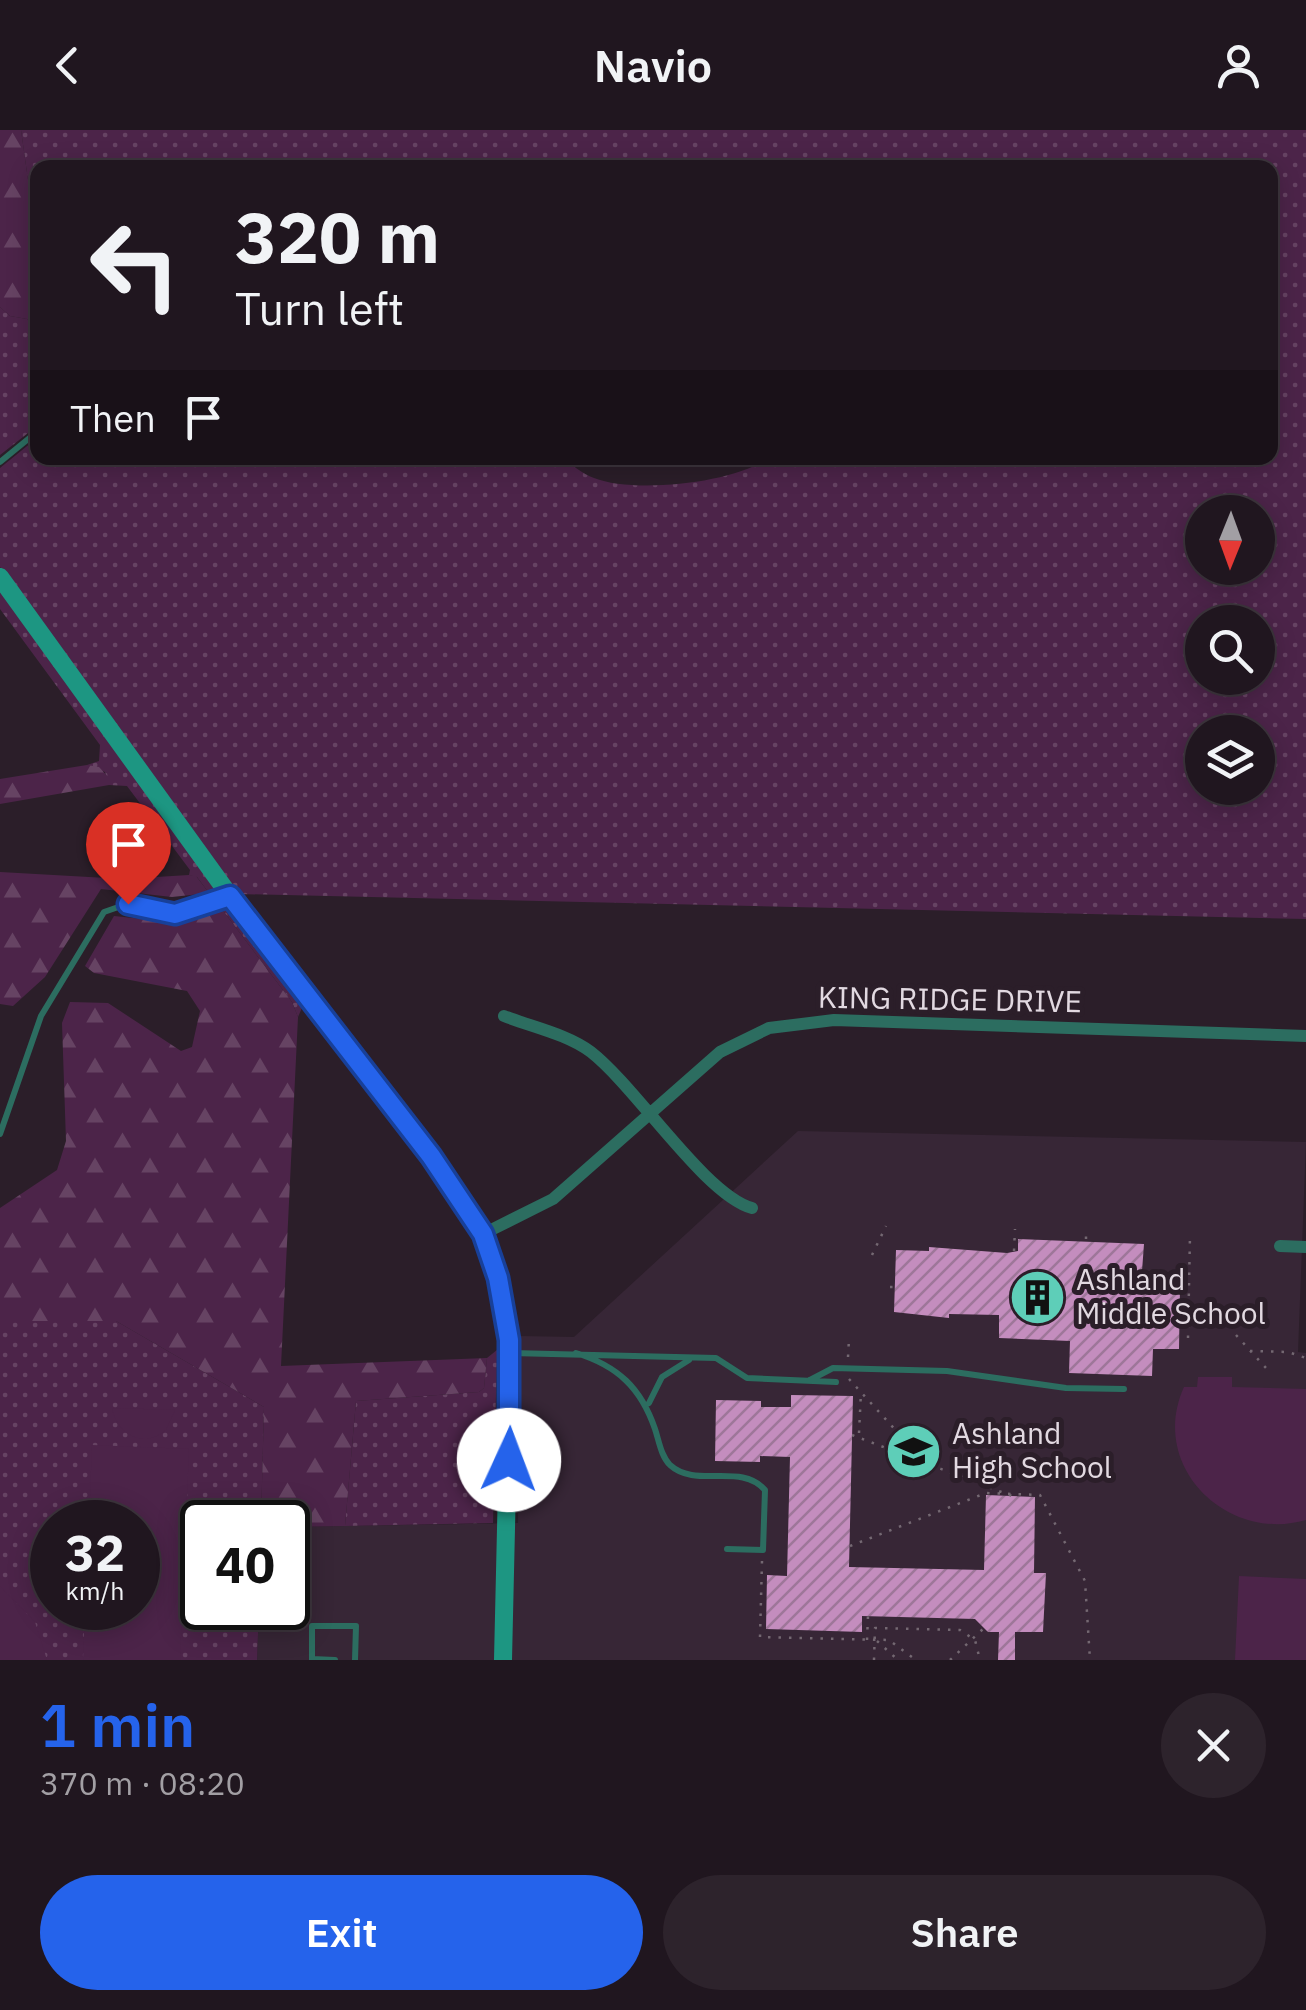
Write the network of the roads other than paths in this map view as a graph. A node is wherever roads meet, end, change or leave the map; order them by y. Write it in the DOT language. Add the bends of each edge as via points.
graph roads {
  1 [pos="30,438"];
  2 [pos="0,462"];
  3 [pos="0,577"];
  4 [pos="229,893"];
  5 [pos="504,1016"];
  6 [pos="1306,1036"];
  7 [pos="652,1113"];
  8 [pos="0,1134"];
  9 [pos="752,1208"];
  10 [pos="483,1234"];
  11 [pos="1280,1246"];
  12 [pos="1306,1247"];
  13 [pos="510,1353"];
  14 [pos="576,1353"];
  15 [pos="697,1358"];
  16 [pos="809,1381"];
  17 [pos="836,1382"];
  18 [pos="1124,1389"];
  19 [pos="648,1410"];
  20 [pos="727,1549"];
  21 [pos="312,1660"];
  22 [pos="335,1660"];
  23 [pos="355,1660"];
  24 [pos="502,1660"];
  1 -- 2 [label="lane"];
  3 -- 4 [label="street"];
  4 -- 8 [label="lane" via="175,914 128,904 104,912 41,1016"];
  4 -- 10 [label="street"];
  5 -- 7 [label="street" via="587,1050"];
  6 -- 7 [label="street, KING RIDGE DRIVE" via="792,1023 720,1052"];
  7 -- 9 [label="street" via="732,1202"];
  7 -- 10 [label="street, KING RIDGE DRIVE" via="553,1198"];
  10 -- 13 [label="street" via="504,1301"];
  11 -- 12 [label="street"];
  13 -- 14 [label="lane"];
  13 -- 24 [label="street"];
  14 -- 15 [label="lane"];
  14 -- 19 [label="lane" via="626,1379"];
  15 -- 16 [label="lane" via="716,1358 747,1378"];
  15 -- 19 [label="lane" via="662,1376"];
  16 -- 17 [label="lane"];
  16 -- 18 [label="lane" via="833,1368"];
  19 -- 20 [label="lane" via="664,1457 676,1469 742,1477 764,1490 763,1550"];
  21 -- 22 [label="lane"];
  21 -- 23 [label="lane" via="312,1626 356,1626"];
}
